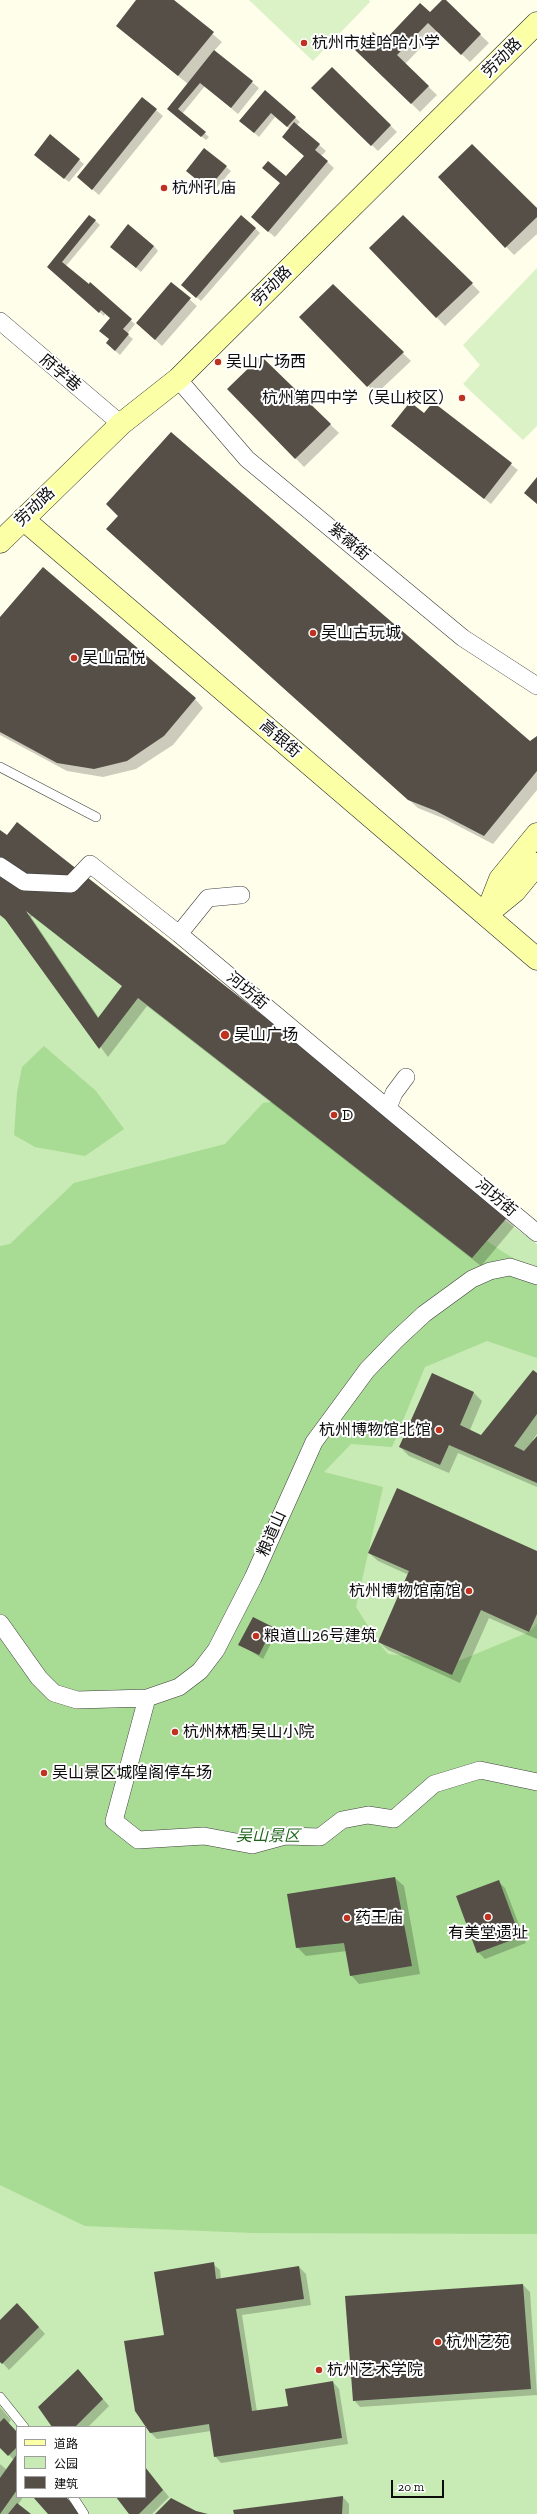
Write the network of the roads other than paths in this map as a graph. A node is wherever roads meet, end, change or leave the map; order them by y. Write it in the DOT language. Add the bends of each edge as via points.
graph roads {
  1 [pos="537,23"];
  2 [pos="0,321"];
  3 [pos="178,379"];
  4 [pos="121,424"];
  5 [pos="23,519"];
  6 [pos="0,542"];
  7 [pos="537,686"];
  8 [pos="0,767"];
  9 [pos="96,817"];
  10 [pos="537,834"];
  11 [pos="537,864"];
  12 [pos="0,866"];
  13 [pos="241,895"];
  14 [pos="486,915"];
  15 [pos="179,934"];
  16 [pos="537,959"];
  17 [pos="406,1077"];
  18 [pos="390,1103"];
  19 [pos="537,1233"];
  20 [pos="537,1276"];
  21 [pos="0,1623"];
  22 [pos="147,1698"];
  23 [pos="537,1782"];
  24 [pos="0,2397"];
  25 [pos="23,2426"];
  26 [pos="74,2498"];
  27 [pos="84,2514"];
  1 -- 3 [label="street, 劳动路"];
  2 -- 4 [label="street, 府学巷"];
  3 -- 4 [label="street, 劳动路"];
  3 -- 7 [label="street, 紫薇街" via="247,459 463,638"];
  4 -- 5 [label="street, 劳动路"];
  5 -- 6 [label="street, 劳动路"];
  5 -- 14 [label="street, 高银街"];
  8 -- 9 [label="lane"];
  10 -- 14 [label="street" via="500,879"];
  11 -- 14 [label="street" via="515,891"];
  12 -- 15 [label="street, 河坊街" via="24,882 71,884 90,864"];
  13 -- 15 [label="street" via="208,898"];
  14 -- 16 [label="street, 高银街"];
  15 -- 19 [label="street, 河坊街"];
  17 -- 18 [label="street" via="394,1092"];
  20 -- 22 [label="street, 粮道山" via="510,1267 490,1271 472,1279 424,1314 373,1364 314,1442 253,1578 216,1650 200,1671 179,1687"];
  21 -- 22 [label="street, 粮道山" via="39,1678 54,1693 77,1700"];
  22 -- 23 [label="street" via="114,1821 138,1840 204,1836 252,1846 285,1836 320,1837 342,1820 368,1815 394,1819 434,1784 480,1770"];
  24 -- 25 [label="lane"];
  26 -- 27 [label="lane"];
}
